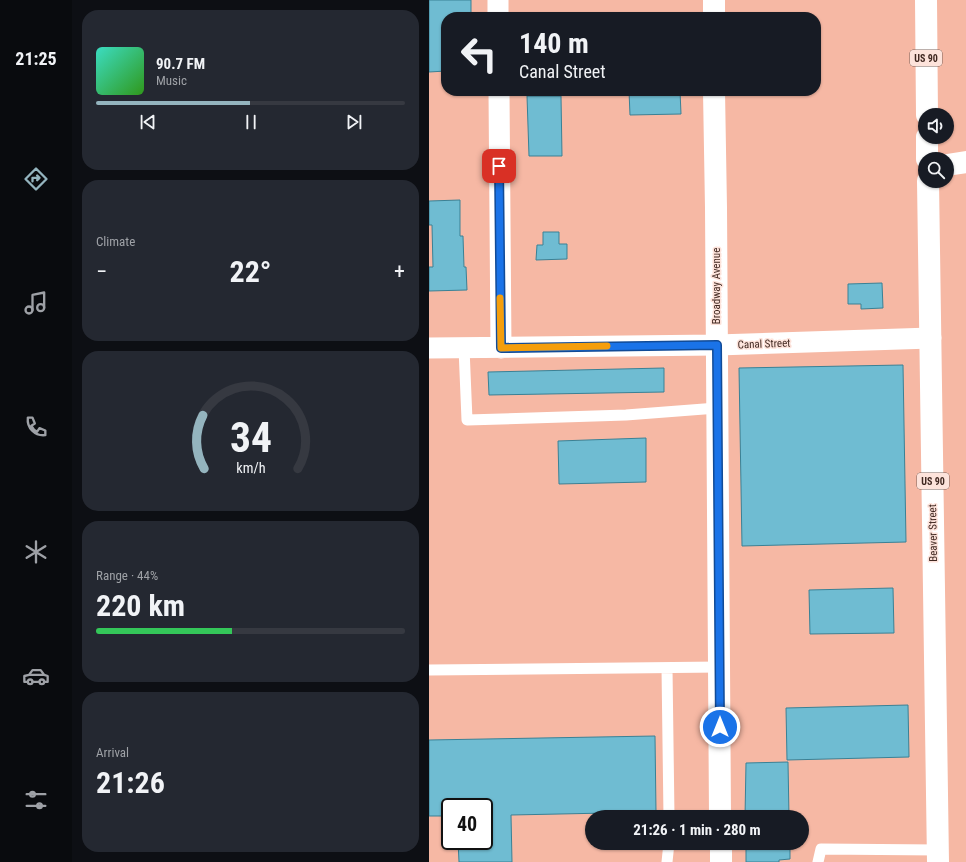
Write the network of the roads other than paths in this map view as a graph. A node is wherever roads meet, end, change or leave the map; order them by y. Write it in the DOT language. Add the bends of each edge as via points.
graph roads {
  1 [pos="498,0"];
  2 [pos="714,0"];
  3 [pos="926,0"];
  4 [pos="498,12"];
  5 [pos="714,12"];
  6 [pos="499,96"];
  7 [pos="714,96"];
  8 [pos="927,108"];
  9 [pos="966,162"];
  10 [pos="954,164"];
  11 [pos="928,188"];
  12 [pos="931,338"];
  13 [pos="717,345"];
  14 [pos="429,348"];
  15 [pos="464,348"];
  16 [pos="501,348"];
  17 [pos="717,408"];
  18 [pos="720,667"];
  19 [pos="667,668"];
  20 [pos="429,670"];
  21 [pos="669,810"];
  22 [pos="721,810"];
  23 [pos="668,850"];
  24 [pos="721,850"];
  25 [pos="938,856"];
  26 [pos="667,862"];
  27 [pos="721,862"];
  28 [pos="818,862"];
  1 -- 4 [label="street"];
  2 -- 5 [label="main road"];
  3 -- 8 [label="main road, US 90"];
  6 -- 16 [label="street"];
  7 -- 13 [label="main road, Broadway Avenue"];
  9 -- 10 [label="main road"];
  11 -- 12 [label="main road, Beaver Street / US 90"];
  12 -- 13 [label="street, Canal Street"];
  12 -- 25 [label="main road, Beaver Street / US 90"];
  13 -- 16 [label="street, Canal Street"];
  13 -- 17 [label="main road, Broadway Avenue"];
  14 -- 15 [label="street, Canal Street"];
  15 -- 16 [label="street, Canal Street"];
  15 -- 17 [label="lane" via="467,420 626,415"];
  17 -- 18 [label="main road, Broadway Avenue"];
  18 -- 19 [label="lane"];
  18 -- 22 [label="main road, Broadway Avenue"];
  19 -- 20 [label="lane"];
  19 -- 21 [label="lane"];
  23 -- 26 [label="lane"];
  24 -- 27 [label="main road"];
  25 -- 28 [label="lane" via="821,849"];
}
